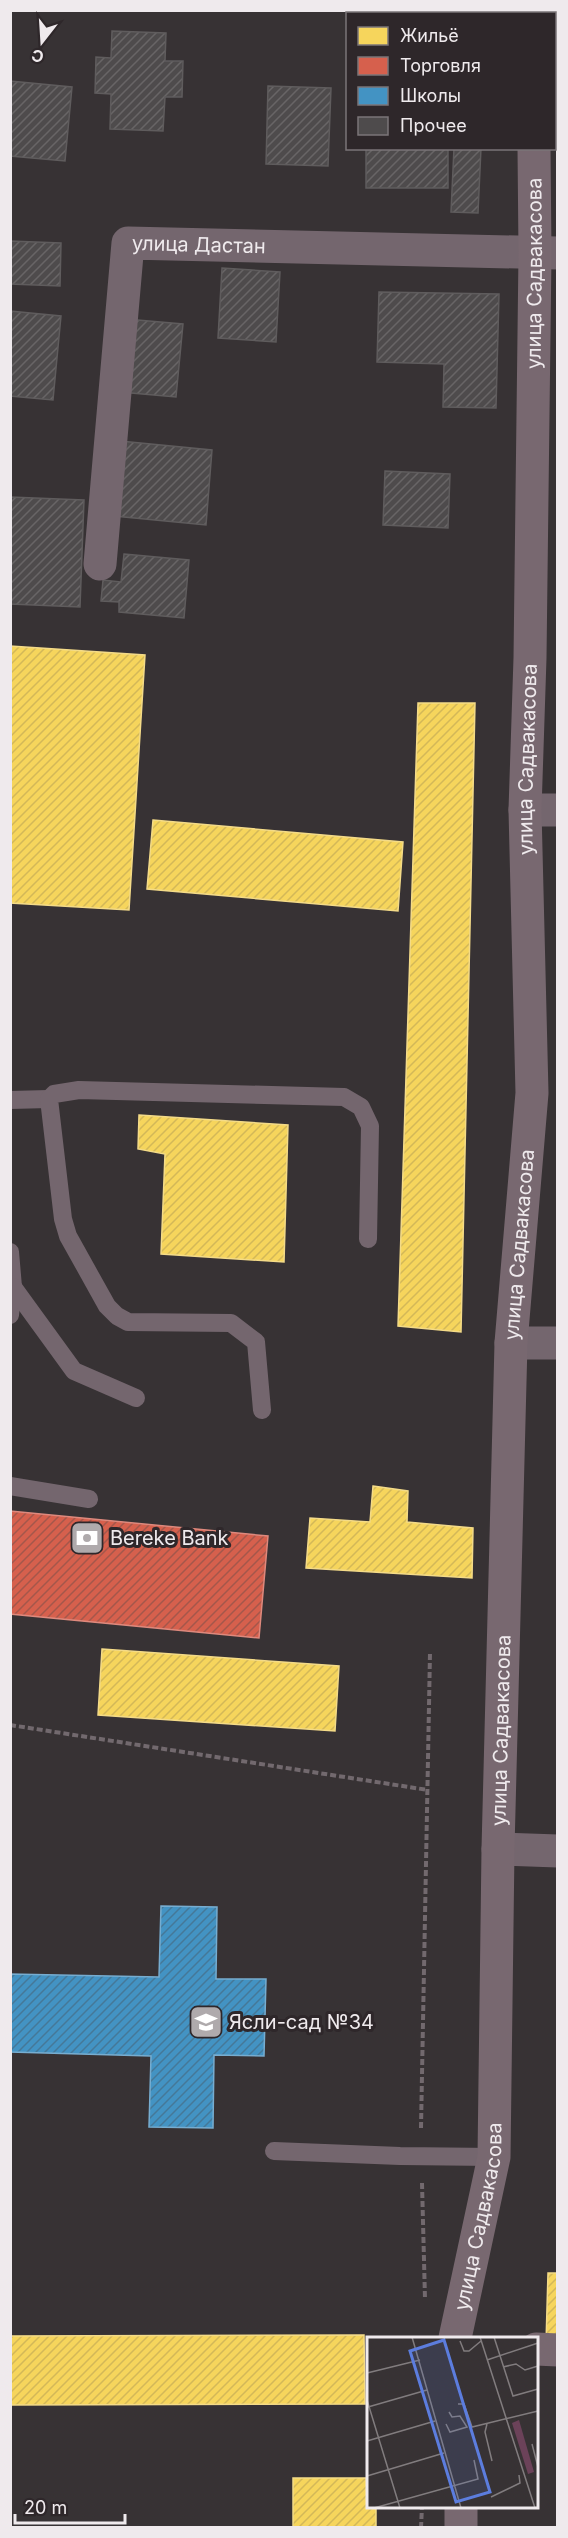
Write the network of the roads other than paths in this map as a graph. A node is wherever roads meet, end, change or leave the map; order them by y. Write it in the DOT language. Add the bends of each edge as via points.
graph roads {
  1 [pos="534,150"];
  2 [pos="546,253"];
  3 [pos="100,564"];
  4 [pos="525,810"];
  5 [pos="558,810"];
  6 [pos="49,1099"];
  7 [pos="10,1100"];
  8 [pos="368,1239"];
  9 [pos="10,1252"];
  10 [pos="13,1287"];
  11 [pos="10,1315"];
  12 [pos="511,1343"];
  13 [pos="558,1343"];
  14 [pos="136,1398"];
  15 [pos="262,1410"];
  16 [pos="10,1486"];
  17 [pos="89,1499"];
  18 [pos="498,1850"];
  19 [pos="558,1851"];
  20 [pos="274,2151"];
  21 [pos="494,2157"];
  22 [pos="455,2337"];
  23 [pos="538,2349"];
  24 [pos="558,2350"];
  25 [pos="461,2508"];
  26 [pos="461,2528"];
  1 -- 2 [label="street, улица Садвакасова"];
  2 -- 3 [label="street, улица Дастан" via="128,243"];
  2 -- 4 [label="street, улица Садвакасова"];
  4 -- 5 [label="street"];
  4 -- 12 [label="street, улица Садвакасова" via="532,1093"];
  6 -- 7 [label="lane"];
  6 -- 8 [label="lane" via="54,1094 79,1090 344,1097 361,1107 370,1126"];
  6 -- 15 [label="lane" via="63,1219 68,1236 107,1306 129,1322 231,1323 256,1342"];
  9 -- 10 [label="lane"];
  10 -- 11 [label="lane"];
  10 -- 14 [label="lane" via="74,1371"];
  12 -- 13 [label="street"];
  12 -- 18 [label="street, улица Садвакасова"];
  16 -- 17 [label="lane"];
  18 -- 19 [label="street"];
  18 -- 21 [label="street, улица Садвакасова"];
  20 -- 21 [label="lane"];
  21 -- 22 [label="street, улица Садвакасова"];
  23 -- 24 [label="street"];
  25 -- 26 [label="street"];
}
